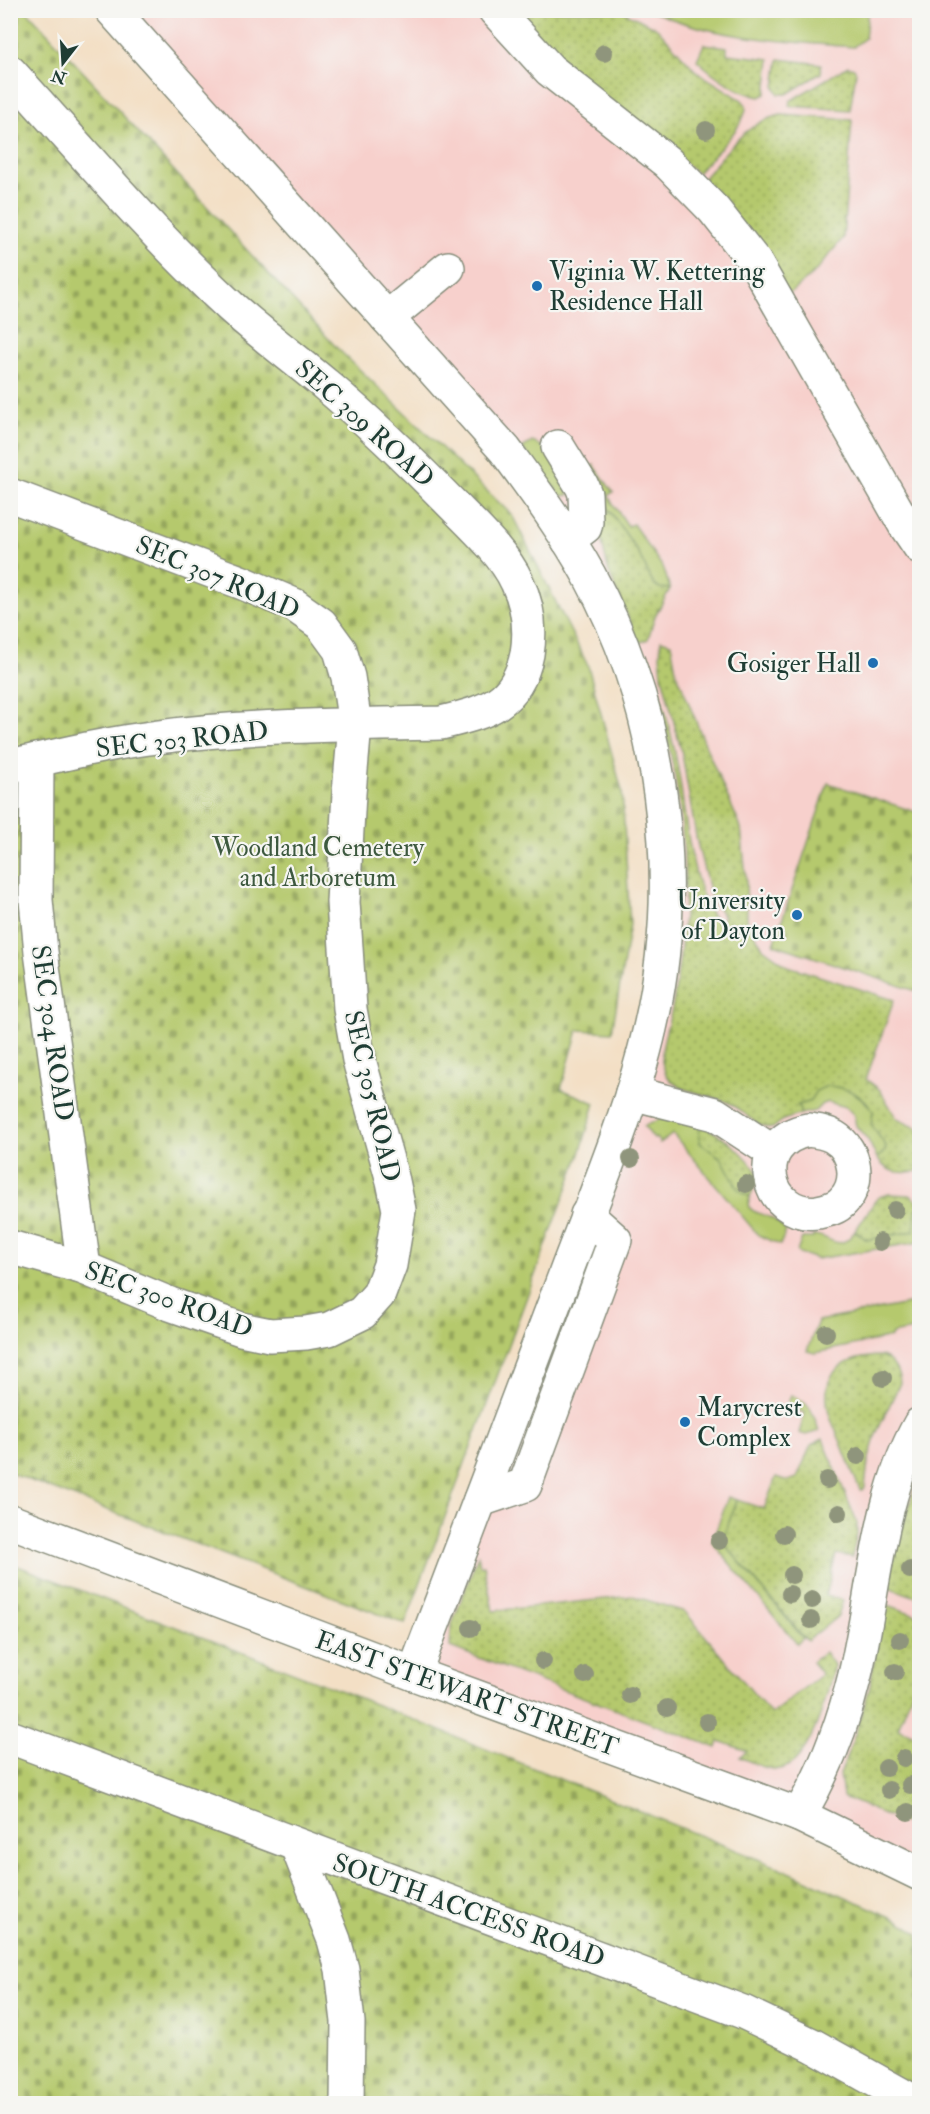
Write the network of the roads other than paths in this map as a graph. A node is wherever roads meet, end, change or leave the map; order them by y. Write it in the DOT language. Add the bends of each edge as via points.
graph roads {
  1 [pos="495,10"];
  2 [pos="123,14"];
  3 [pos="10,72"];
  4 [pos="448,268"];
  5 [pos="387,318"];
  6 [pos="558,447"];
  7 [pos="10,495"];
  8 [pos="568,540"];
  9 [pos="920,547"];
  10 [pos="356,725"];
  11 [pos="24,763"];
  12 [pos="632,1092"];
  13 [pos="773,1152"];
  14 [pos="10,1247"];
  15 [pos="84,1268"];
  16 [pos="362,1313"];
  17 [pos="920,1424"];
  18 [pos="10,1521"];
  19 [pos="414,1674"];
  20 [pos="10,1737"];
  21 [pos="799,1815"];
  22 [pos="297,1846"];
  23 [pos="920,1874"];
  24 [pos="347,2103"];
  25 [pos="918,2103"];
  1 -- 9 [label="main road" via="550,70 667,162 714,210 755,262"];
  2 -- 5 [label="main road"];
  3 -- 10 [label="main road, SEC 309 ROAD" via="172,250 405,456 497,552 517,582 528,613 530,639 516,686 496,705 441,723"];
  4 -- 5 [label="main road"];
  5 -- 8 [label="main road" via="505,450"];
  6 -- 8 [label="main road" via="585,494 585,527"];
  7 -- 10 [label="main road, SEC 307 ROAD" via="294,605 321,624 340,650"];
  8 -- 12 [label="main road" via="599,595 628,663 648,732 663,815 668,879 664,943 650,1028"];
  10 -- 11 [label="main road, SEC 303 ROAD" via="179,734 92,747"];
  10 -- 16 [label="main road, SEC 305 ROAD" via="343,902 350,1009 359,1060 399,1210 390,1265 379,1294"];
  11 -- 15 [label="main road, SEC 304 ROAD" via="41,952"];
  12 -- 13 [label="main road" via="715,1114"];
  12 -- 19 [label="main road"];
  14 -- 15 [label="main road, SEC 300 ROAD"];
  15 -- 16 [label="main road, SEC 300 ROAD" via="170,1304 260,1334 315,1332"];
  17 -- 21 [label="main road" via="897,1474 847,1704 815,1789"];
  18 -- 19 [label="main road, EAST STEWART STREET"];
  19 -- 21 [label="main road, EAST STEWART STREET"];
  20 -- 22 [label="main road, SOUTH ACCESS ROAD"];
  21 -- 23 [label="main road, EAST STEWART STREET"];
  22 -- 24 [label="main road" via="342,1969 347,2014"];
  22 -- 25 [label="main road, SOUTH ACCESS ROAD" via="742,2012"];
}
